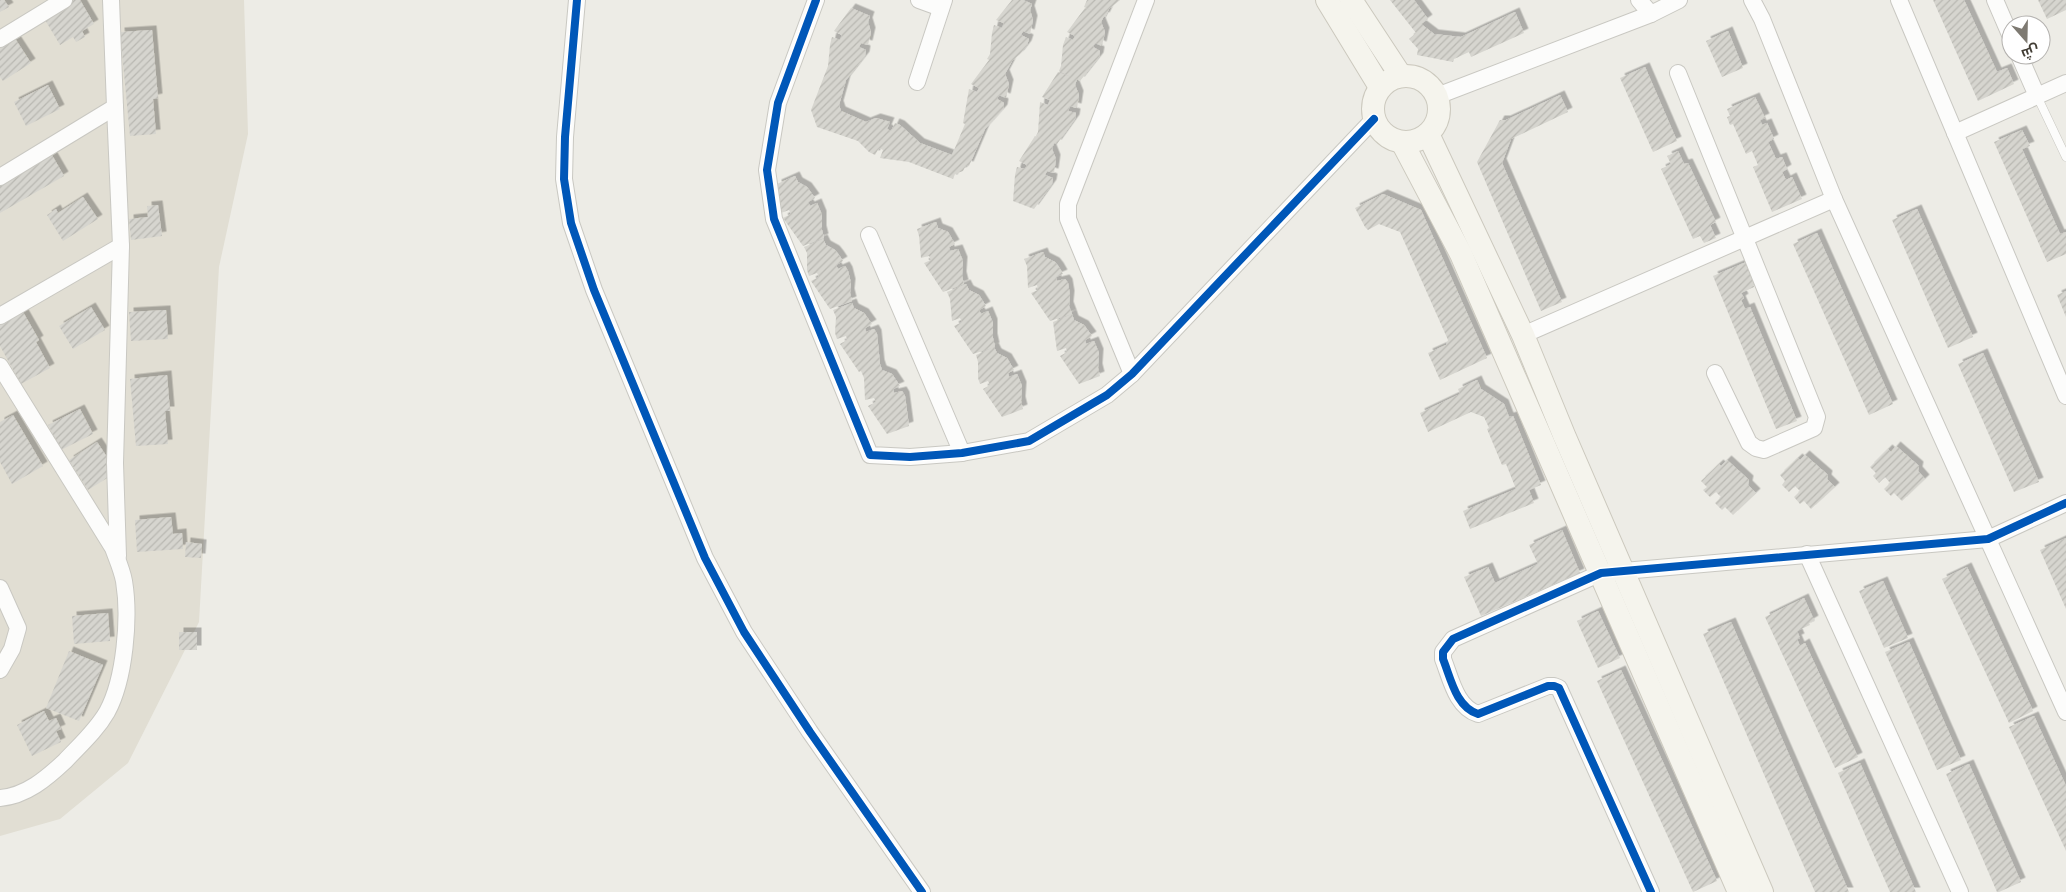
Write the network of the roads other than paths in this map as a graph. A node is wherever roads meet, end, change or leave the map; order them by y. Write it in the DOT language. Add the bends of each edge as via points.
graph roads {
  1 [pos="64,0"];
  2 [pos="111,0"];
  3 [pos="577,0"];
  4 [pos="816,0"];
  5 [pos="919,0"];
  6 [pos="1146,0"];
  7 [pos="1326,0"];
  8 [pos="1351,0"];
  9 [pos="1640,0"];
  10 [pos="1679,0"];
  11 [pos="1752,0"];
  12 [pos="1899,0"];
  13 [pos="1995,0"];
  14 [pos="942,4"];
  15 [pos="1651,14"];
  16 [pos="2001,15"];
  17 [pos="0,39"];
  18 [pos="2023,65"];
  19 [pos="1678,73"];
  20 [pos="1401,76"];
  21 [pos="917,82"];
  22 [pos="2066,83"];
  23 [pos="1380,88"];
  24 [pos="1437,96"];
  25 [pos="2037,96"];
  26 [pos="115,107"];
  27 [pos="1374,119"];
  28 [pos="1954,133"];
  29 [pos="1428,134"];
  30 [pos="1402,142"];
  31 [pos="2066,157"];
  32 [pos="0,176"];
  33 [pos="1834,199"];
  34 [pos="869,234"];
  35 [pos="1744,238"];
  36 [pos="121,246"];
  37 [pos="0,316"];
  38 [pos="1523,335"];
  39 [pos="0,366"];
  40 [pos="1715,372"];
  41 [pos="1132,374"];
  42 [pos="2066,396"];
  43 [pos="962,452"];
  44 [pos="2066,503"];
  45 [pos="1988,539"];
  46 [pos="1807,554"];
  47 [pos="118,564"];
  48 [pos="1623,571"];
  49 [pos="1600,574"];
  50 [pos="0,588"];
  51 [pos="0,670"];
  52 [pos="2066,712"];
  53 [pos="0,798"];
  54 [pos="922,892"];
  55 [pos="1651,892"];
  56 [pos="1739,892"];
  57 [pos="1762,892"];
  58 [pos="1960,892"];
  1 -- 17 [label="street"];
  2 -- 26 [label="street"];
  3 -- 54 [label="street" via="564,137 564,179 571,223 594,290 705,558 744,632"];
  4 -- 43 [label="street" via="778,103 766,170 774,219 870,455 910,457"];
  5 -- 14 [label="street"];
  6 -- 41 [label="street" via="1068,204 1068,219"];
  7 -- 23 [label="main road"];
  8 -- 20 [label="main road"];
  9 -- 15 [label="street"];
  10 -- 15 [label="street"];
  11 -- 33 [label="street"];
  12 -- 28 [label="street"];
  13 -- 16 [label="street"];
  14 -- 21 [label="street"];
  15 -- 24 [label="street"];
  18 -- 25 [label="street"];
  19 -- 35 [label="street"];
  20 -- 23 [label="main road"];
  20 -- 24 [label="main road" via="1426,82"];
  22 -- 25 [label="street"];
  23 -- 27 [label="main road" via="1373,102"];
  24 -- 29 [label="main road" via="1439,112 1434,128"];
  25 -- 28 [label="street"];
  25 -- 31 [label="lane"];
  26 -- 32 [label="street"];
  26 -- 36 [label="street"];
  27 -- 30 [label="main road" via="1384,135"];
  27 -- 41 [label="street"];
  28 -- 42 [label="street"];
  29 -- 30 [label="main road" via="1412,142"];
  29 -- 38 [label="main road"];
  30 -- 49 [label="main road" via="1461,254"];
  33 -- 35 [label="street"];
  33 -- 45 [label="street"];
  34 -- 43 [label="street"];
  35 -- 38 [label="street"];
  35 -- 40 [label="street" via="1817,417 1814,428 1764,450 1756,448 1750,443"];
  36 -- 37 [label="street"];
  36 -- 47 [label="street" via="115,463"];
  38 -- 48 [label="main road"];
  39 -- 47 [label="street" via="113,548"];
  41 -- 43 [label="street" via="1107,395 1029,441"];
  44 -- 45 [label="street"];
  45 -- 46 [label="street"];
  45 -- 52 [label="street"];
  46 -- 48 [label="street"];
  46 -- 58 [label="street"];
  47 -- 53 [label="street" via="124,580 124,644 115,694 106,712 88,738 46,779 22,792"];
  48 -- 49 [label="street"];
  48 -- 57 [label="main road"];
  49 -- 55 [label="street" via="1453,639 1443,652 1443,660 1461,703 1468,711 1478,714 1548,686 1559,688"];
  49 -- 56 [label="main road"];
  50 -- 51 [label="street" via="18,628 12,650"];
}
